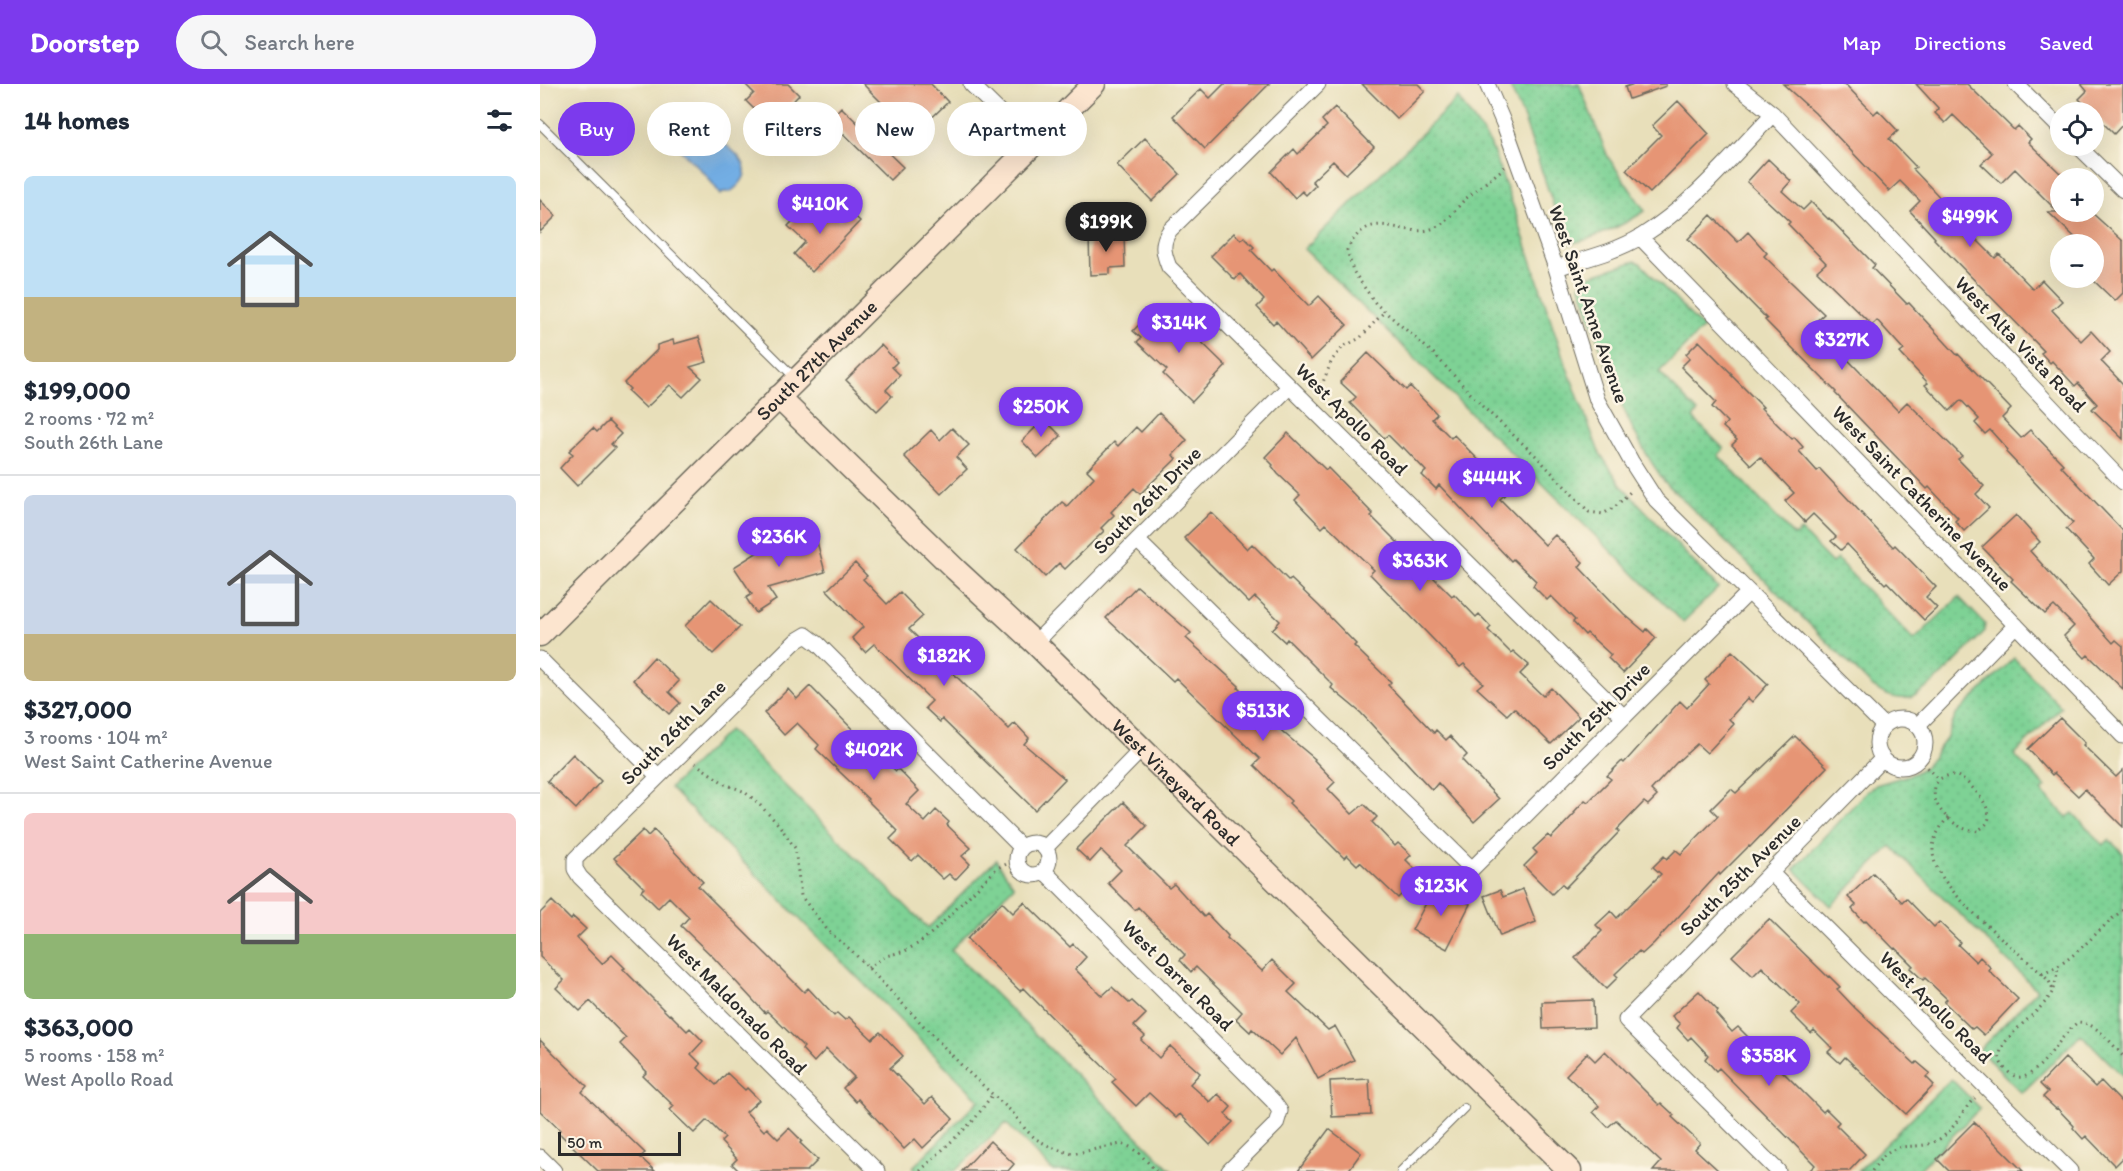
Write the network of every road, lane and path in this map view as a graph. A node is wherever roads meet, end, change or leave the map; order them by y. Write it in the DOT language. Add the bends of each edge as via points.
graph roads {
  1 [pos="971,84"];
  2 [pos="1094,84"];
  3 [pos="1318,84"];
  4 [pos="1487,84"];
  5 [pos="1735,84"];
  6 [pos="2016,84"];
  7 [pos="989,102"];
  8 [pos="1076,102"];
  9 [pos="1773,114"];
  10 [pos="2050,118"];
  11 [pos="540,124"];
  12 [pos="1022,156"];
  13 [pos="2088,156"];
  14 [pos="1516,158"];
  15 [pos="2123,190"];
  16 [pos="1640,237"];
  17 [pos="1556,268"];
  18 [pos="1384,312"];
  19 [pos="796,379"];
  20 [pos="1289,387"];
  21 [pos="778,397"];
  22 [pos="1302,400"];
  23 [pos="1642,479"];
  24 [pos="2123,482"];
  25 [pos="1137,540"];
  26 [pos="1749,592"];
  27 [pos="2016,625"];
  28 [pos="540,635"];
  29 [pos="1035,643"];
  30 [pos="540,659"];
  31 [pos="1624,717"];
  32 [pos="1918,725"];
  33 [pos="1884,726"];
  34 [pos="2123,736"];
  35 [pos="1142,749"];
  36 [pos="682,753"];
  37 [pos="1883,758"];
  38 [pos="1919,759"];
  39 [pos="658,776"];
  40 [pos="1939,779"];
  41 [pos="1948,817"];
  42 [pos="1044,848"];
  43 [pos="1019,854"];
  44 [pos="574,864"];
  45 [pos="1044,871"];
  46 [pos="1771,873"];
  47 [pos="2123,910"];
  48 [pos="868,968"];
  49 [pos="2058,968"];
  50 [pos="2042,974"];
  51 [pos="2053,990"];
  52 [pos="2000,1055"];
  53 [pos="2123,1056"];
  54 [pos="1982,1060"];
  55 [pos="1988,1089"];
  56 [pos="992,1095"];
  57 [pos="1464,1108"];
  58 [pos="540,1157"];
  59 [pos="554,1171"];
  60 [pos="876,1171"];
  61 [pos="920,1171"];
  62 [pos="1156,1171"];
  63 [pos="1229,1171"];
  64 [pos="1401,1171"];
  65 [pos="1570,1171"];
  66 [pos="1778,1171"];
  67 [pos="1872,1171"];
  68 [pos="2070,1171"];
  1 -- 7 [label="street"];
  2 -- 8 [label="street, South 27th Avenue"];
  3 -- 20 [label="street, West Apollo Road" via="1170,230 1162,246 1169,267"];
  4 -- 14 [label="street, West Saint Anne Avenue"];
  5 -- 9 [label="street, West Alta Vista Road"];
  6 -- 10 [label="street"];
  9 -- 16 [label="street" via="1687,203"];
  9 -- 24 [label="street, West Alta Vista Road"];
  11 -- 19 [label="lane"];
  12 -- 19 [label="street, South 27th Avenue"];
  13 -- 15 [label="street"];
  14 -- 17 [label="street, West Saint Anne Avenue"];
  14 -- 18 [label="path" via="1468,196 1439,226 1420,231 1384,224 1367,227 1354,237 1347,250 1353,272"];
  16 -- 17 [label="street"];
  16 -- 27 [label="street, West Saint Catherine Avenue"];
  17 -- 23 [label="street, West Saint Anne Avenue" via="1597,400"];
  18 -- 22 [label="path" via="1360,338 1343,347 1332,360 1323,382"];
  18 -- 23 [label="path" via="1434,354 1589,512 1603,514 1615,507"];
  19 -- 21 [label="street, South 27th Avenue"];
  20 -- 22 [label="street, West Apollo Road"];
  20 -- 25 [label="street, South 26th Drive"];
  21 -- 28 [label="street, South 27th Avenue"];
  21 -- 29 [label="street, West Vineyard Road"];
  22 -- 31 [label="street, West Apollo Road"];
  23 -- 26 [label="street, West Saint Anne Avenue" via="1656,500"];
  25 -- 29 [label="street, South 26th Drive"];
  25 -- 31 [label="street, South 25th Drive" via="1472,869"];
  26 -- 31 [label="street, South 25th Drive"];
  26 -- 33 [label="street, West Saint Anne Avenue"];
  27 -- 32 [label="street"];
  27 -- 34 [label="street, West Saint Catherine Avenue"];
  29 -- 35 [label="street, West Vineyard Road"];
  30 -- 39 [label="street"];
  32 -- 33 [label="street" via="1901,718"];
  32 -- 38 [label="street" via="1926,742"];
  33 -- 37 [label="street" via="1877,743"];
  35 -- 42 [label="street"];
  35 -- 65 [label="street, West Vineyard Road"];
  36 -- 39 [label="street, South 26th Lane"];
  36 -- 43 [label="street, South 26th Lane" via="796,640 806,635"];
  36 -- 48 [label="path" via="725,784 743,790 779,825 795,848 801,896 828,931"];
  37 -- 38 [label="street" via="1902,767"];
  37 -- 46 [label="street, South 25th Avenue"];
  38 -- 40 [label="path"];
  39 -- 44 [label="street, South 26th Lane" via="577,856"];
  40 -- 41 [label="path" via="1933,792 1935,801"];
  40 -- 41 [label="path" via="1956,775 1985,802 1989,812 1988,821 1978,831 1964,828"];
  41 -- 50 [label="path" via="1933,843 1941,878 1972,912"];
  42 -- 43 [label="street" via="1027,843"];
  42 -- 45 [label="street" via="1049,857"];
  43 -- 45 [label="street" via="1024,873 1038,875"];
  43 -- 48 [label="path" via="997,868 919,943"];
  44 -- 60 [label="street, West Maldonado Road" via="580,878"];
  45 -- 63 [label="street, West Darrel Road" via="1280,1111 1276,1124"];
  46 -- 55 [label="street, West Apollo Road"];
  46 -- 66 [label="street, South 25th Avenue" via="1626,1020"];
  47 -- 49 [label="path"];
  48 -- 56 [label="path"];
  49 -- 50 [label="path"];
  49 -- 51 [label="path"];
  50 -- 51 [label="path"];
  51 -- 52 [label="path" via="2036,1013 2007,1037"];
  52 -- 53 [label="path" via="2004,1069 2014,1077 2025,1077 2078,1022 2095,1028"];
  52 -- 54 [label="path"];
  55 -- 67 [label="path" via="1973,1100 1941,1138 1893,1149"];
  55 -- 68 [label="street, West Apollo Road"];
  56 -- 61 [label="path" via="974,1120"];
  56 -- 62 [label="path" via="1036,1139 1051,1147 1072,1154 1121,1144 1131,1147"];
  57 -- 64 [label="lane"];
  58 -- 59 [label="street"];
}
